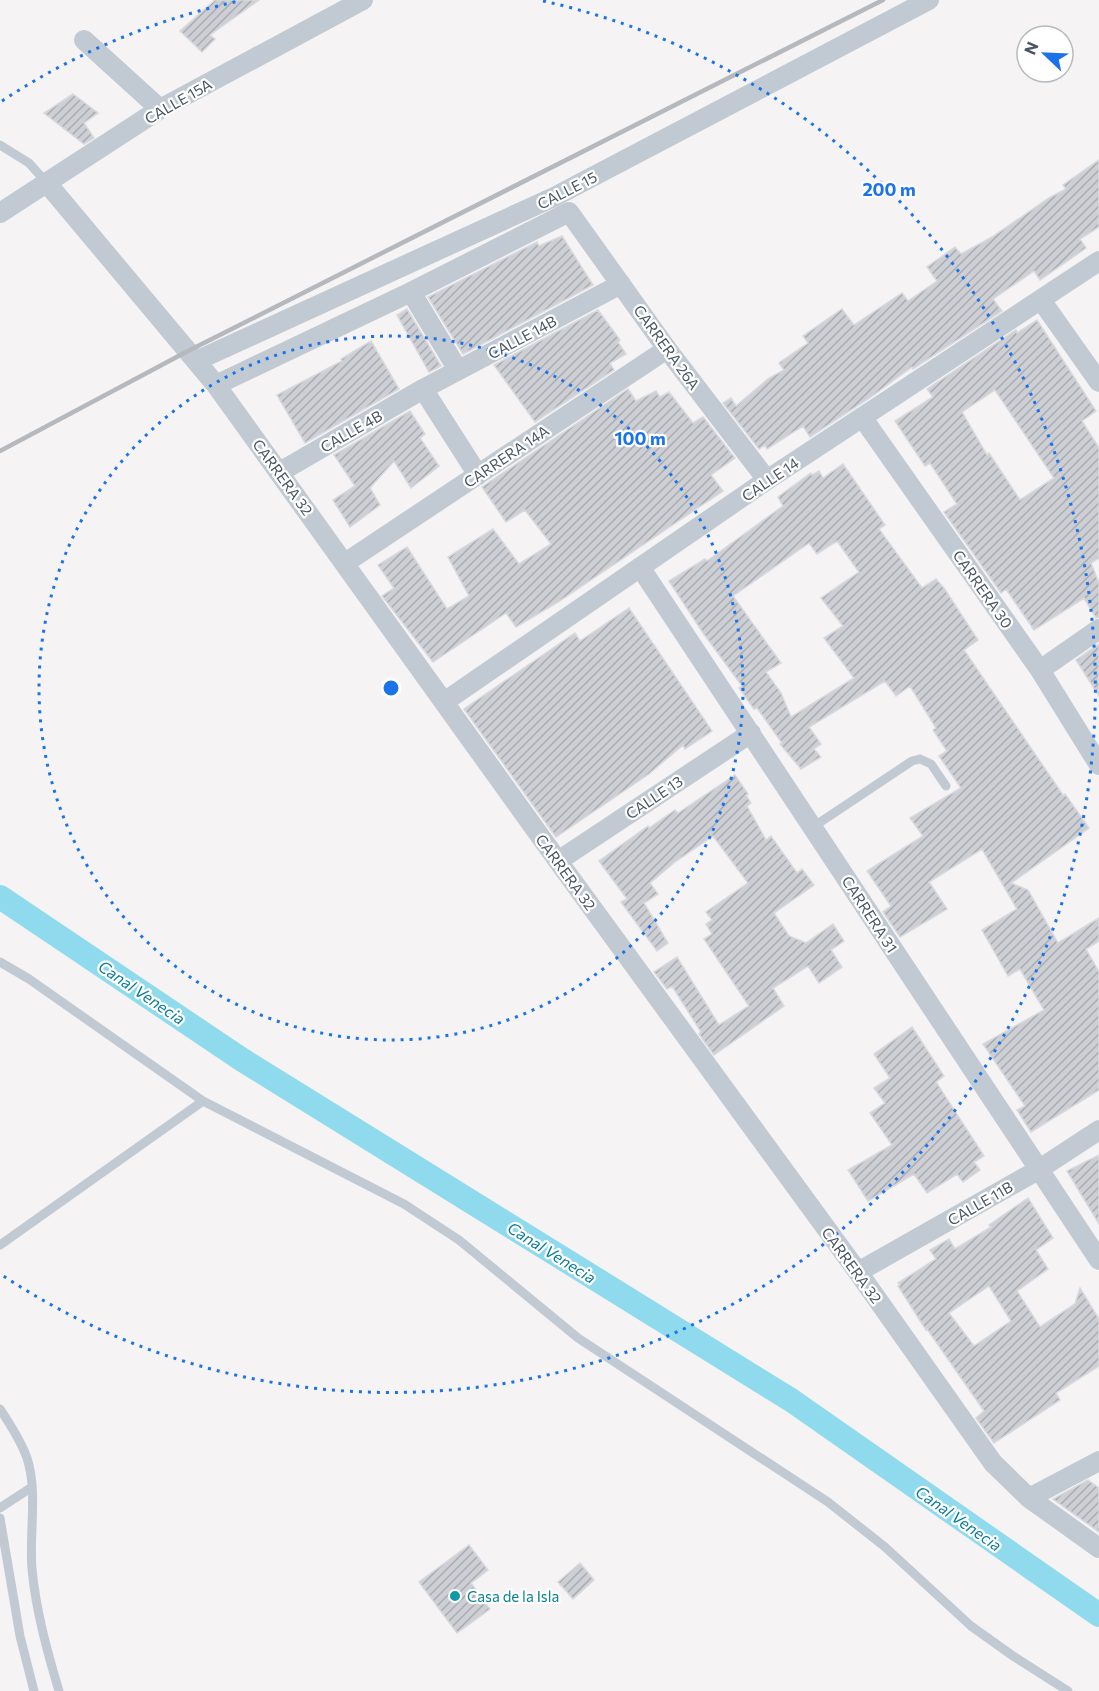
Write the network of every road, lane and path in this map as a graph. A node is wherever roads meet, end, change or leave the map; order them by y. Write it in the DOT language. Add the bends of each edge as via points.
graph roads {
  1 [pos="363,0"];
  2 [pos="928,0"];
  3 [pos="84,40"];
  4 [pos="160,109"];
  5 [pos="0,145"];
  6 [pos="46,182"];
  7 [pos="568,212"];
  8 [pos="0,213"];
  9 [pos="1099,261"];
  10 [pos="621,284"];
  11 [pos="411,292"];
  12 [pos="1041,300"];
  13 [pos="667,349"];
  14 [pos="196,361"];
  15 [pos="458,370"];
  16 [pos="1099,382"];
  17 [pos="216,385"];
  18 [pos="423,389"];
  19 [pos="862,417"];
  20 [pos="280,472"];
  21 [pos="478,475"];
  22 [pos="767,480"];
  23 [pos="345,563"];
  24 [pos="640,567"];
  25 [pos="1099,629"];
  26 [pos="1040,670"];
  27 [pos="444,702"];
  28 [pos="751,733"];
  29 [pos="1099,765"];
  30 [pos="946,786"];
  31 [pos="813,827"];
  32 [pos="558,861"];
  33 [pos="0,962"];
  34 [pos="203,1101"];
  35 [pos="1099,1130"];
  36 [pos="1038,1170"];
  37 [pos="0,1245"];
  38 [pos="1099,1260"];
  39 [pos="858,1272"];
  40 [pos="0,1409"];
  41 [pos="1099,1461"];
  42 [pos="32,1487"];
  43 [pos="1029,1498"];
  44 [pos="0,1508"];
  45 [pos="0,1518"];
  46 [pos="1099,1548"];
  47 [pos="34,1691"];
  48 [pos="59,1691"];
  49 [pos="1068,1691"];
  1 -- 4 [label="street, CALLE 15A"];
  2 -- 14 [label="street, CALLE 15" via="555,197"];
  3 -- 4 [label="street"];
  4 -- 6 [label="street, CALLE 15A"];
  5 -- 6 [label="lane" via="29,163"];
  6 -- 8 [label="street, CALLE 15A"];
  6 -- 14 [label="street, CARRERA 32"];
  7 -- 10 [label="street, CARRERA 26A"];
  7 -- 11 [label="street, CALLE 15"];
  9 -- 12 [label="street, CALLE 14"];
  10 -- 13 [label="street, CARRERA 26A"];
  10 -- 15 [label="street, CALLE 14B"];
  11 -- 15 [label="street"];
  11 -- 17 [label="street, CALLE 15"];
  12 -- 16 [label="street"];
  12 -- 19 [label="street, CALLE 14"];
  13 -- 21 [label="street, CARRERA 14A"];
  13 -- 22 [label="street, CARRERA 26A"];
  14 -- 17 [label="street, CARRERA 32"];
  15 -- 18 [label="street, CALLE 14B"];
  17 -- 20 [label="street, CARRERA 32"];
  18 -- 20 [label="street, CALLE 4B"];
  18 -- 21 [label="street"];
  19 -- 22 [label="street, CALLE 14"];
  19 -- 26 [label="street, CARRERA 30"];
  20 -- 23 [label="street, CARRERA 32"];
  21 -- 23 [label="street, CARRERA 14A"];
  22 -- 24 [label="street, CALLE 14"];
  23 -- 27 [label="street, CARRERA 32"];
  24 -- 27 [label="street, CALLE 14"];
  24 -- 28 [label="street, CARRERA 31"];
  25 -- 26 [label="street"];
  26 -- 29 [label="street, CARRERA 30"];
  27 -- 32 [label="street, CARRERA 32"];
  28 -- 31 [label="street, CARRERA 31"];
  28 -- 32 [label="street, CALLE 13"];
  30 -- 31 [label="lane" via="931,764 920,759 912,761"];
  31 -- 36 [label="street, CARRERA 31"];
  32 -- 39 [label="street, CARRERA 32"];
  33 -- 34 [label="lane"];
  34 -- 37 [label="lane"];
  34 -- 49 [label="lane" via="404,1204 459,1240 578,1338 828,1502 885,1547 971,1626"];
  35 -- 36 [label="street, CALLE 11B"];
  36 -- 38 [label="street, CARRERA 31"];
  36 -- 39 [label="street, CALLE 11B"];
  39 -- 43 [label="street, CARRERA 32" via="993,1462"];
  40 -- 42 [label="lane" via="27,1458"];
  41 -- 43 [label="street"];
  42 -- 44 [label="lane"];
  42 -- 48 [label="lane" via="32,1569 41,1629"];
  43 -- 46 [label="street, CARRERA 32"];
  45 -- 47 [label="lane" via="20,1636"];
}
